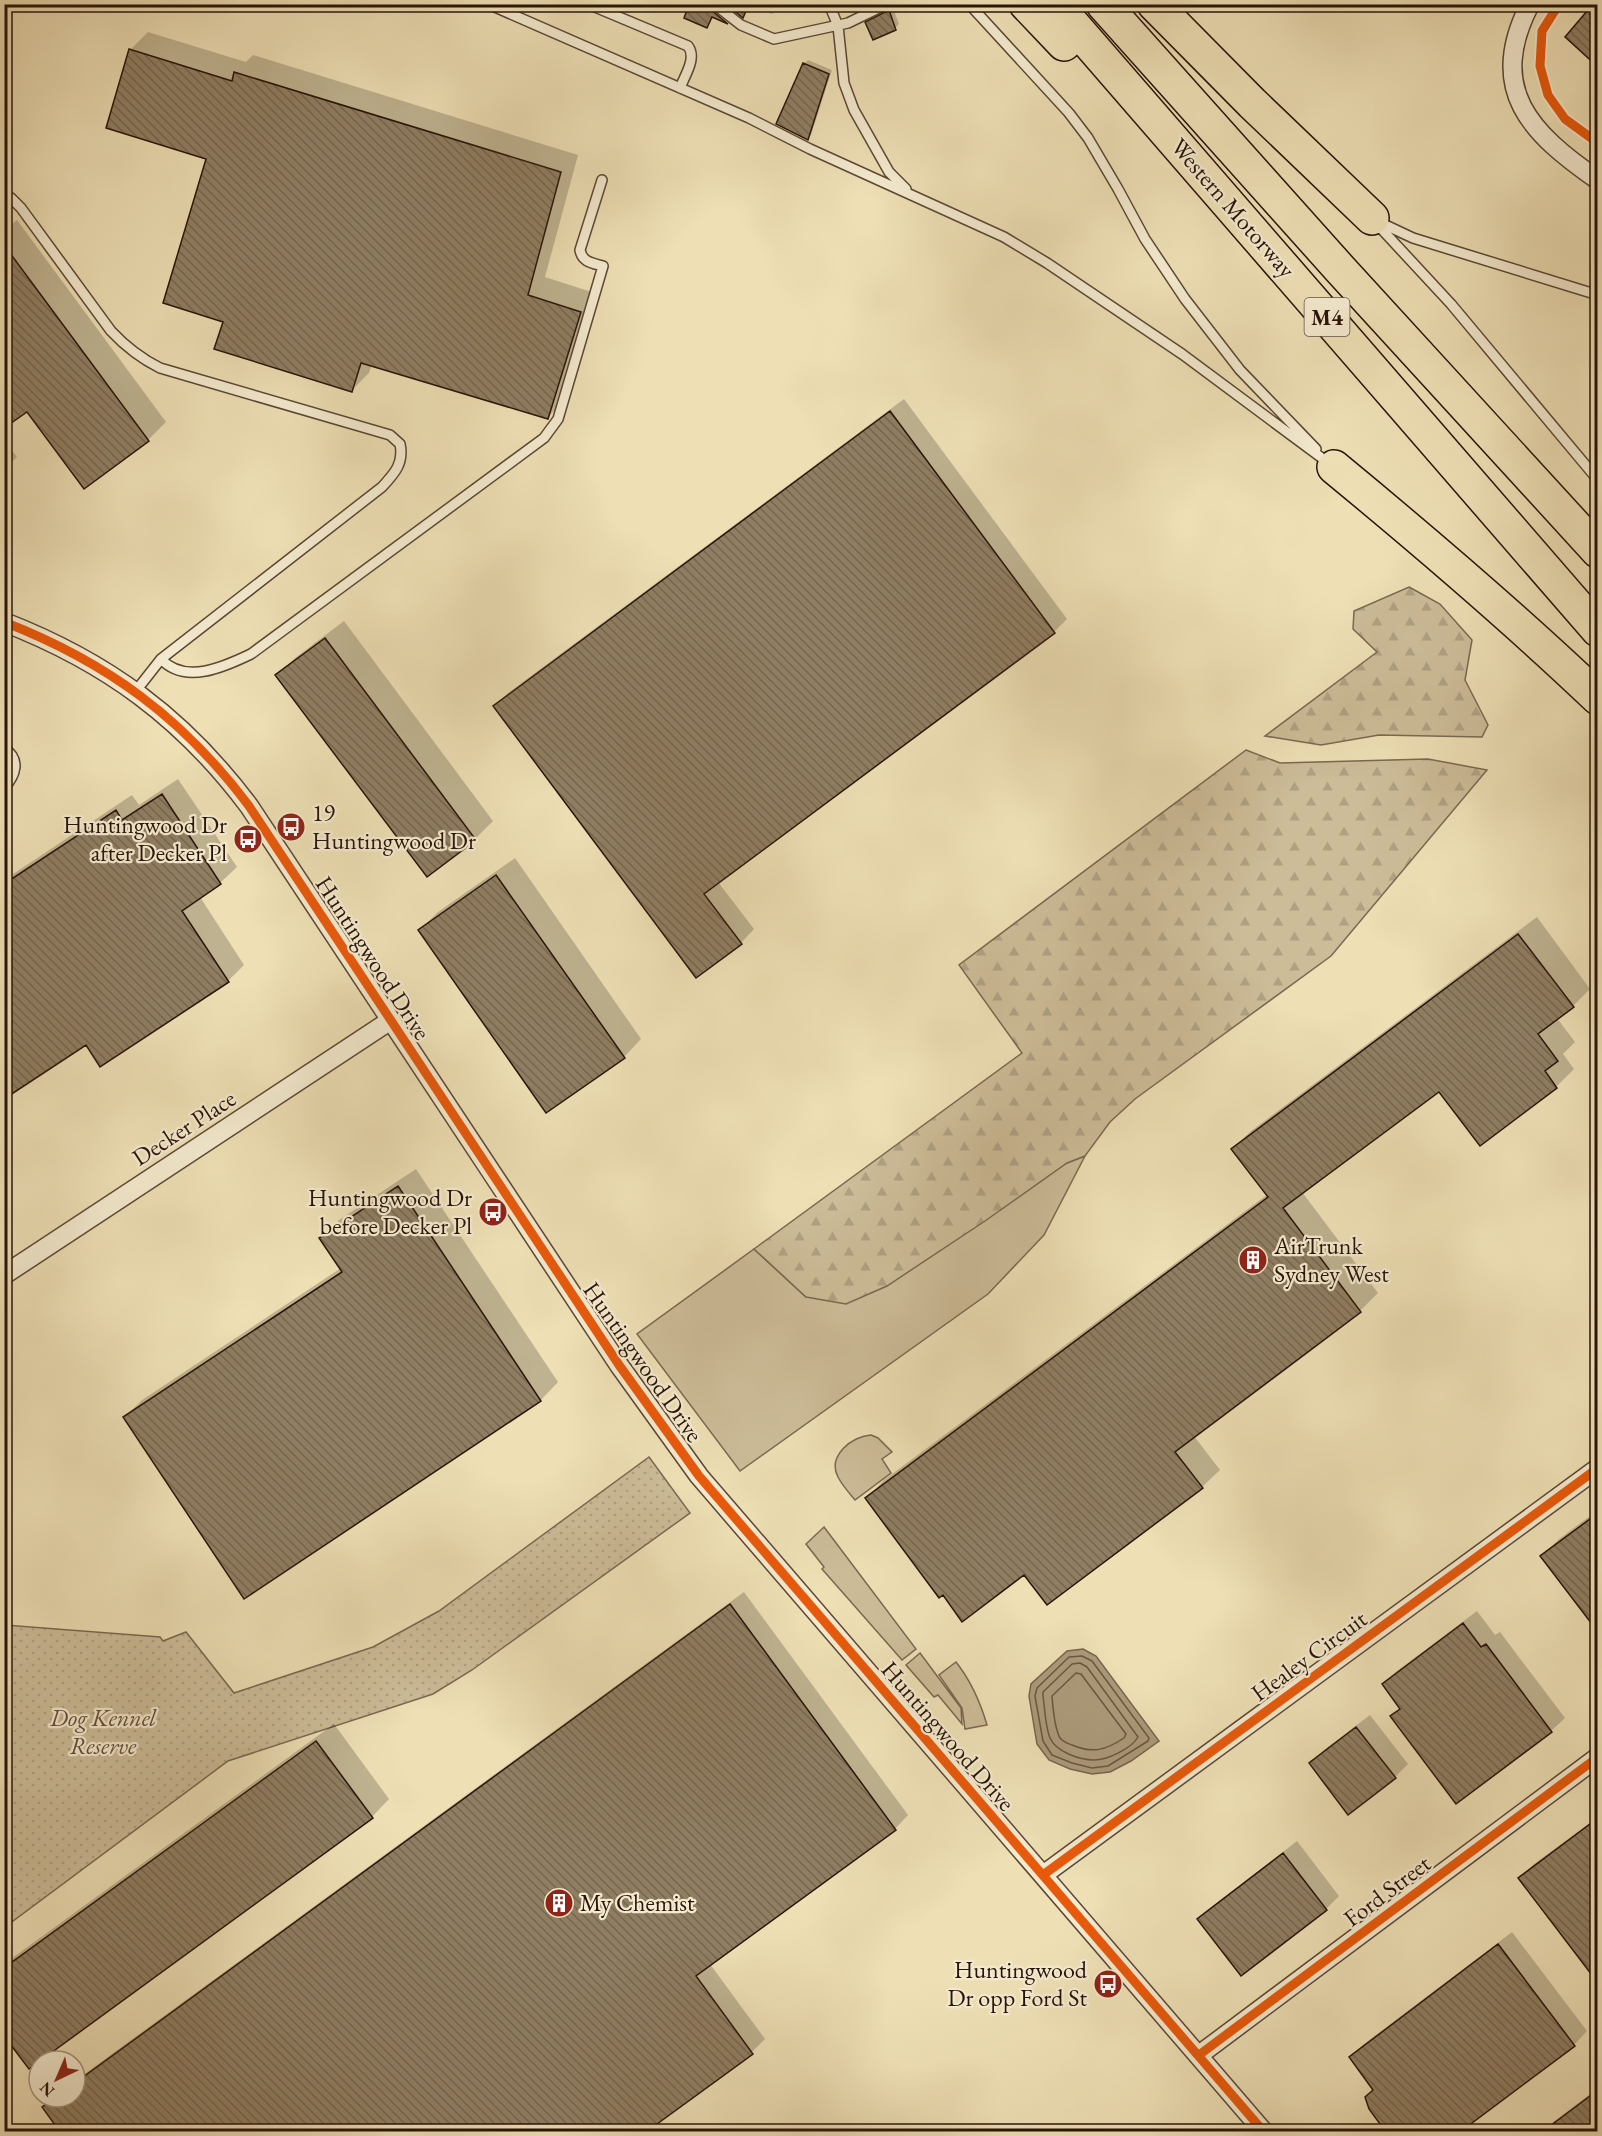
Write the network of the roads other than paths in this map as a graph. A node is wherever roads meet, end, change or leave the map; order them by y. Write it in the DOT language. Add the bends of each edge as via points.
graph roads {
  1 [pos="488,4"];
  2 [pos="588,4"];
  3 [pos="714,4"];
  4 [pos="829,4"];
  5 [pos="887,4"];
  6 [pos="969,4"];
  7 [pos="1026,4"];
  8 [pos="1055,4"];
  9 [pos="1103,4"];
  10 [pos="1154,4"];
  11 [pos="1530,4"];
  12 [pos="838,26"];
  13 [pos="680,88"];
  14 [pos="1203,174"];
  15 [pos="602,180"];
  16 [pos="1598,180"];
  17 [pos="909,193"];
  18 [pos="4,195"];
  19 [pos="1372,218"];
  20 [pos="1598,295"];
  21 [pos="1334,468"];
  22 [pos="1598,480"];
  23 [pos="1598,551"];
  24 [pos="4,621"];
  25 [pos="1598,630"];
  26 [pos="161,659"];
  27 [pos="135,692"];
  28 [pos="1598,698"];
  29 [pos="4,748"];
  30 [pos="4,788"];
  31 [pos="391,1020"];
  32 [pos="4,1275"];
  33 [pos="1598,1468"];
  34 [pos="1598,1757"];
  35 [pos="1043,1875"];
  36 [pos="1199,2055"];
  37 [pos="1264,2132"];
  1 -- 13 [label="lane"];
  2 -- 13 [label="lane" via="688,46 692,57"];
  3 -- 12 [label="lane" via="741,25 774,39"];
  4 -- 12 [label="lane"];
  5 -- 12 [label="lane"];
  6 -- 21 [label="lane" via="1088,138 1145,239 1223,350"];
  7 -- 14 [label="highway" via="1099,82"];
  8 -- 14 [label="highway, Western Motorway / M4"];
  9 -- 23 [label="highway, Western Motorway / M4"];
  10 -- 19 [label="highway"];
  11 -- 16 [label="street" via="1515,38 1512,60 1518,102 1543,136"];
  12 -- 17 [label="lane" via="844,83 854,110 889,172"];
  13 -- 17 [label="lane"];
  14 -- 25 [label="highway, Western Motorway / M4"];
  15 -- 26 [label="lane" via="580,250 586,261 603,266 558,418 544,438 251,654 228,666 190,673 178,671"];
  17 -- 21 [label="lane" via="1004,237 1047,263 1182,354"];
  18 -- 26 [label="lane" via="21,208 111,331 140,357 160,368 390,435 400,444 403,456 397,471 382,487"];
  19 -- 20 [label="lane" via="1413,238"];
  19 -- 22 [label="lane"];
  21 -- 28 [label="highway" via="1449,563"];
  24 -- 27 [label="street, Huntingwood Drive" via="74,653"];
  26 -- 27 [label="lane"];
  27 -- 31 [label="street, Huntingwood Drive" via="176,723 226,776"];
  29 -- 30 [label="lane" via="15,759 13,776"];
  31 -- 32 [label="street, Decker Place"];
  31 -- 35 [label="street, Huntingwood Drive" via="612,1355 699,1476"];
  33 -- 35 [label="street, Healey Circuit"];
  34 -- 36 [label="street, Ford Street"];
  35 -- 36 [label="street, Huntingwood Drive"];
  36 -- 37 [label="street, Huntingwood Drive"];
}
